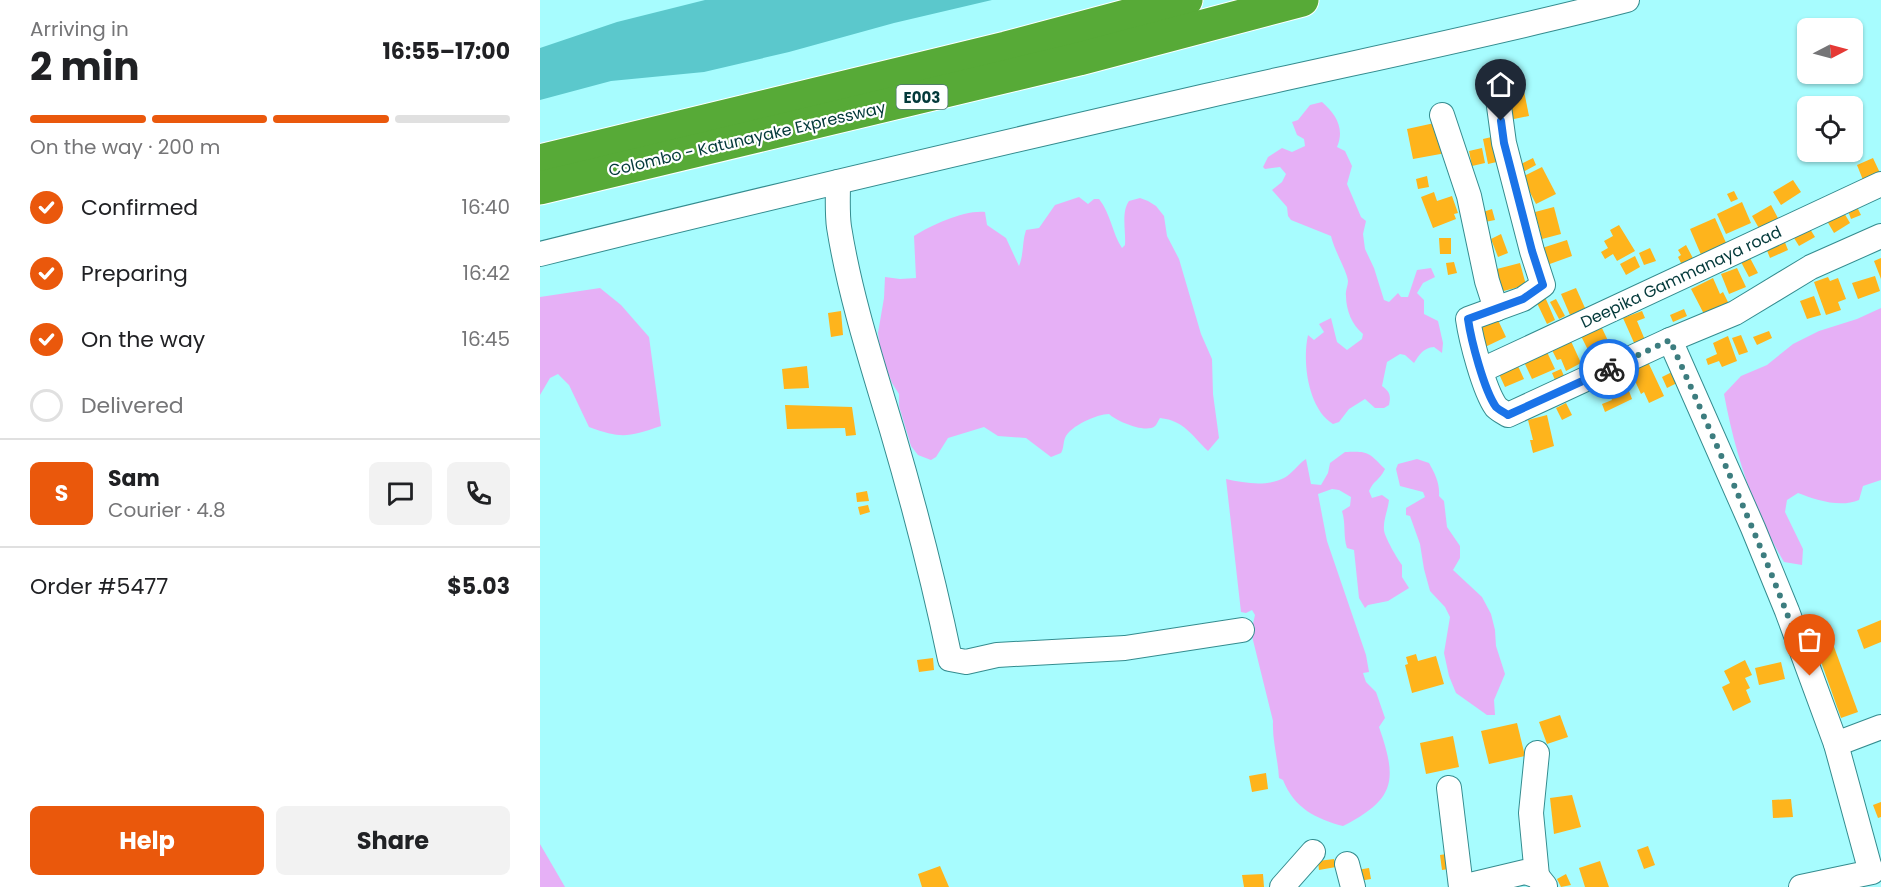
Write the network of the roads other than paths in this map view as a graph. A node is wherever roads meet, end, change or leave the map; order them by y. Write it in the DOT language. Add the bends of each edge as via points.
graph roads {
  1 [pos="1186,0"];
  2 [pos="1302,0"];
  3 [pos="1627,0"];
  4 [pos="1498,99"];
  5 [pos="1442,115"];
  6 [pos="540,161"];
  7 [pos="838,182"];
  8 [pos="1881,184"];
  9 [pos="540,188"];
  10 [pos="1881,236"];
  11 [pos="540,254"];
  12 [pos="1496,309"];
  13 [pos="1670,340"];
  14 [pos="1482,370"];
  15 [pos="1242,630"];
  16 [pos="1881,727"];
  17 [pos="1836,744"];
  18 [pos="1538,753"];
  19 [pos="1449,788"];
  20 [pos="1313,852"];
  21 [pos="1347,864"];
  22 [pos="1874,872"];
  23 [pos="1542,881"];
  24 [pos="1282,887"];
  25 [pos="1353,887"];
  26 [pos="1462,887"];
  27 [pos="1801,887"];
  1 -- 6 [label="highway, Colombo - Katunayake Expressway / E003" via="1006,48"];
  2 -- 9 [label="highway, Colombo - Katunayake Expressway / E003" via="1079,59"];
  3 -- 7 [label="street"];
  4 -- 12 [label="street" via="1504,143 1543,285 1523,299"];
  5 -- 12 [label="street" via="1469,196"];
  7 -- 11 [label="street"];
  7 -- 15 [label="street" via="839,225 846,260 910,492 950,659 966,662 997,655 1125,648"];
  8 -- 14 [label="street, Deepika Gammanaya road"];
  10 -- 13 [label="street" via="1811,267 1735,313"];
  12 -- 14 [label="street" via="1468,319"];
  13 -- 14 [label="street" via="1508,415 1497,409"];
  13 -- 17 [label="street" via="1787,611"];
  16 -- 17 [label="street"];
  17 -- 22 [label="street"];
  18 -- 23 [label="street" via="1531,813"];
  19 -- 26 [label="street"];
  20 -- 24 [label="street"];
  21 -- 25 [label="street"];
  22 -- 27 [label="street"];
  23 -- 26 [label="street" via="1525,872"];
}
